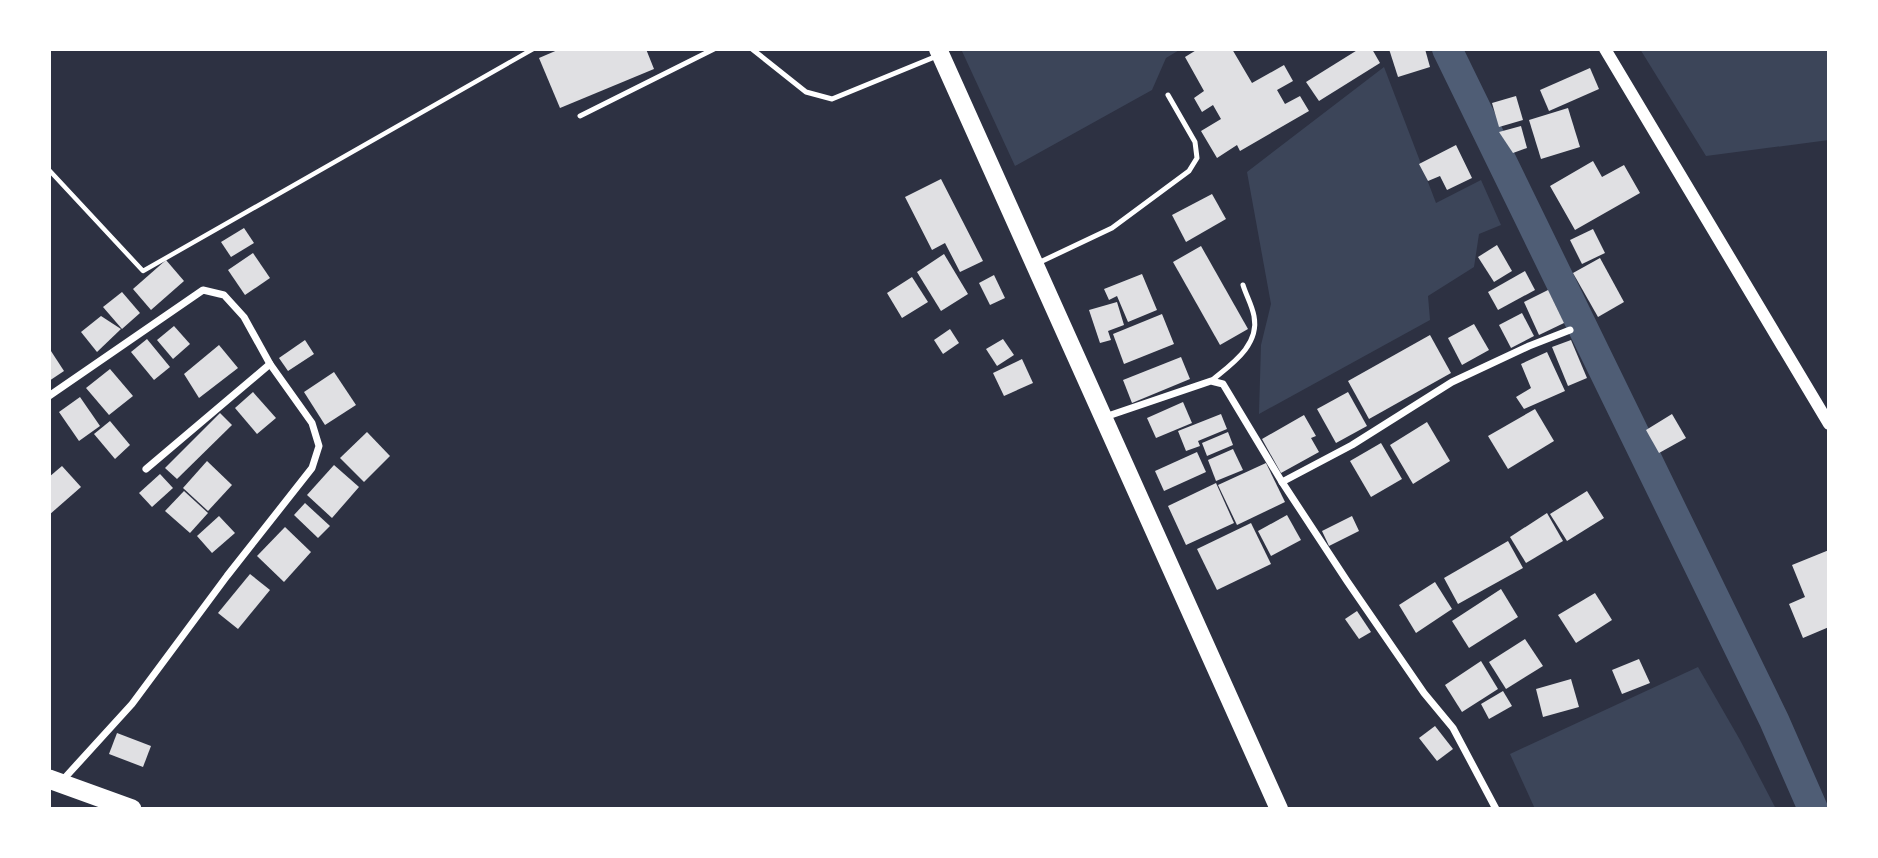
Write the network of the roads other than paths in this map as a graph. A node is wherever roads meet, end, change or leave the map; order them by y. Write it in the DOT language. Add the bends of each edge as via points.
graph roads {
  1 [pos="714,49"];
  2 [pos="752,49"];
  3 [pos="1605,49"];
  4 [pos="939,52"];
  5 [pos="1168,95"];
  6 [pos="580,116"];
  7 [pos="1034,266"];
  8 [pos="1243,285"];
  9 [pos="1570,330"];
  10 [pos="270,364"];
  11 [pos="1211,381"];
  12 [pos="49,396"];
  13 [pos="1102,418"];
  14 [pos="1829,424"];
  15 [pos="146,469"];
  16 [pos="1282,482"];
  17 [pos="55,781"];
  18 [pos="132,809"];
  19 [pos="1279,809"];
  20 [pos="1496,809"];
  1 -- 6 [label="lane"];
  2 -- 4 [label="lane" via="806,92 832,99"];
  3 -- 14 [label="street"];
  4 -- 7 [label="main road"];
  5 -- 7 [label="lane" via="1195,142 1197,158 1189,171 1112,228"];
  7 -- 13 [label="main road"];
  8 -- 11 [label="lane" via="1255,317 1253,336 1244,353"];
  9 -- 16 [label="street" via="1452,382 1352,445"];
  10 -- 12 [label="street" via="244,317 224,295 203,290"];
  10 -- 15 [label="street"];
  10 -- 17 [label="street" via="312,423 319,446 312,468 132,704"];
  11 -- 13 [label="street"];
  11 -- 16 [label="street" via="1223,384"];
  13 -- 19 [label="main road"];
  16 -- 20 [label="street" via="1424,693 1453,728"];
  17 -- 18 [label="highway"];
}
